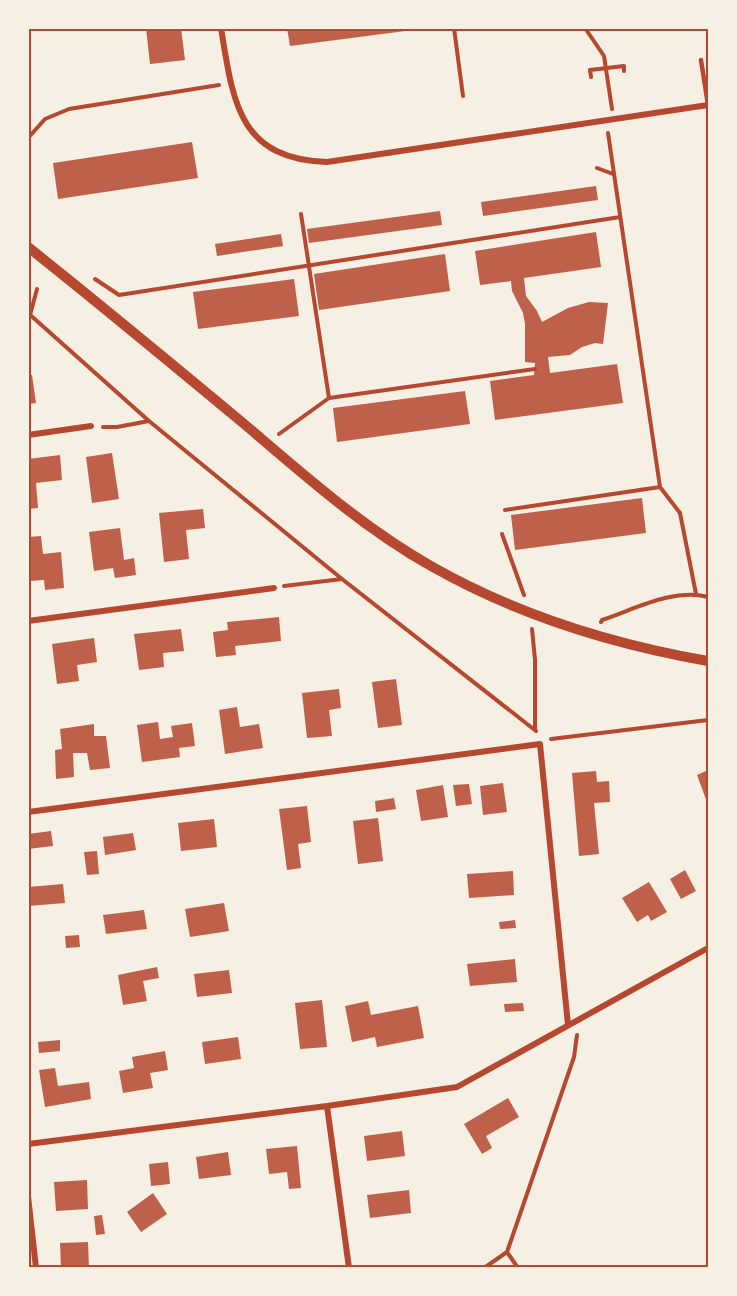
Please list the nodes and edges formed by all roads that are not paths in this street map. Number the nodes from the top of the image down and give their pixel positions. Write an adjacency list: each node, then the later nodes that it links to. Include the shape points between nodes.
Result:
1 (221, 28): 3 (street, via 235,103 248,126 265,143 306,161 327,162)
2 (701, 60): 3 (lane)
3 (708, 105)
4 (28, 247): 9 (street, via 387,539 471,587 530,613 661,653)
5 (91, 426): 6 (street)
6 (28, 435)
7 (274, 588): 8 (street)
8 (28, 621)
9 (708, 661)
10 (28, 812): 12 (street, via 543,742)
11 (708, 948): 12 (street)
12 (571, 1024): 13 (street, via 458,1087)
13 (327, 1106): 14 (street); 17 (street)
14 (28, 1144)
15 (28, 1196): 16 (street)
16 (36, 1268)
17 (349, 1268)

